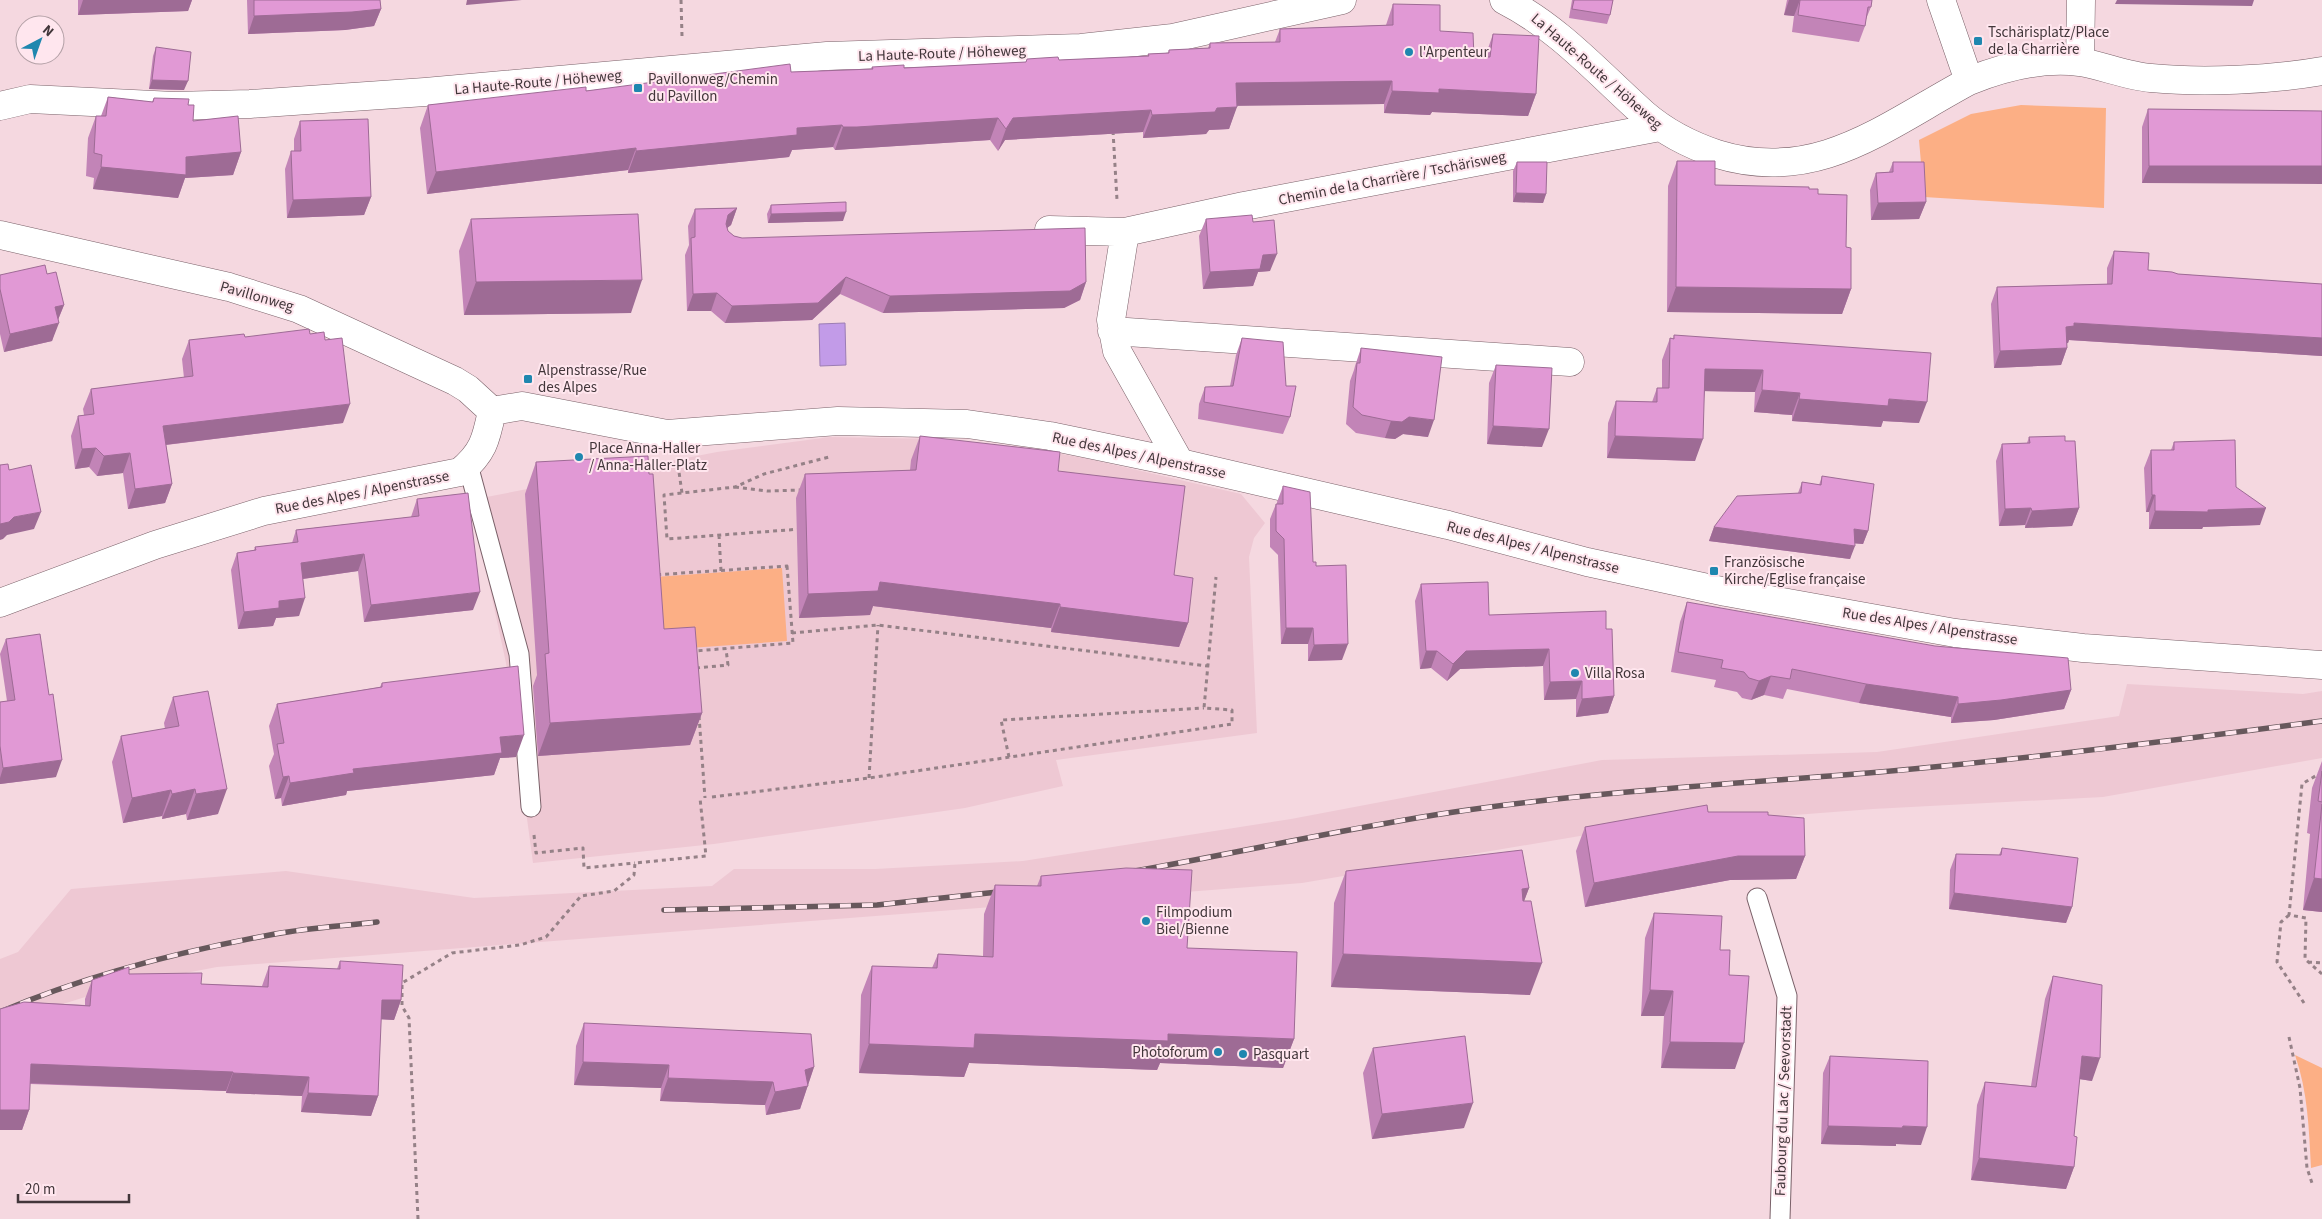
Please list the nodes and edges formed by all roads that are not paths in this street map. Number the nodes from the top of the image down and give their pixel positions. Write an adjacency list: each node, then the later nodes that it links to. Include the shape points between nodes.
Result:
1 (1342, 0): 8 (street, La Haute-Route / Höheweg, via 1174,38 1081,48 827,56 250,104 174,106 30,99)
2 (1504, 0): 9 (street, La Haute-Route / Höheweg, via 1558,34)
3 (1940, 0): 7 (street)
4 (2081, 0): 5 (street)
5 (2080, 62): 6 (street, La Haute-Route / Höheweg, via 2149,78 2211,80); 7 (street, La Haute-Route / Höheweg, via 2035,62)
6 (2322, 72)
7 (1969, 81): 9 (street, La Haute-Route / Höheweg, via 1847,148 1798,162 1737,160 1705,150)
8 (0, 106)
9 (1660, 127): 11 (street, Chemin de la Charrière / Tschärisweg)
10 (1020, 231): 11 (street, Chemin de la Charrière / Tschärisweg)
11 (1124, 232): 13 (street)
12 (0, 235): 15 (street, Pavillonweg, via 229,288 300,308 455,381)
13 (1112, 331): 14 (street); 16 (street, via 1124,368)
14 (1570, 362)
15 (492, 411): 16 (street, Rue des Alpes / Alpenstrasse, via 522,406 668,434 838,421 967,424 1050,436); 17 (street, Rue des Alpes / Alpenstrasse, via 488,434 478,456)
16 (1180, 463): 19 (street, Rue des Alpes / Alpenstrasse, via 1448,525 1587,562 1726,592 1955,633 2083,648)
17 (468, 466): 18 (street, Rue des Alpes / Alpenstrasse, via 445,476 264,512 155,545); 20 (lane, via 520,654)
18 (0, 603)
19 (2322, 665)
20 (531, 807)
21 (1757, 898): 22 (lane, Faubourg du Lac / Seevorstadt, via 1786,996)
22 (1780, 1219)

